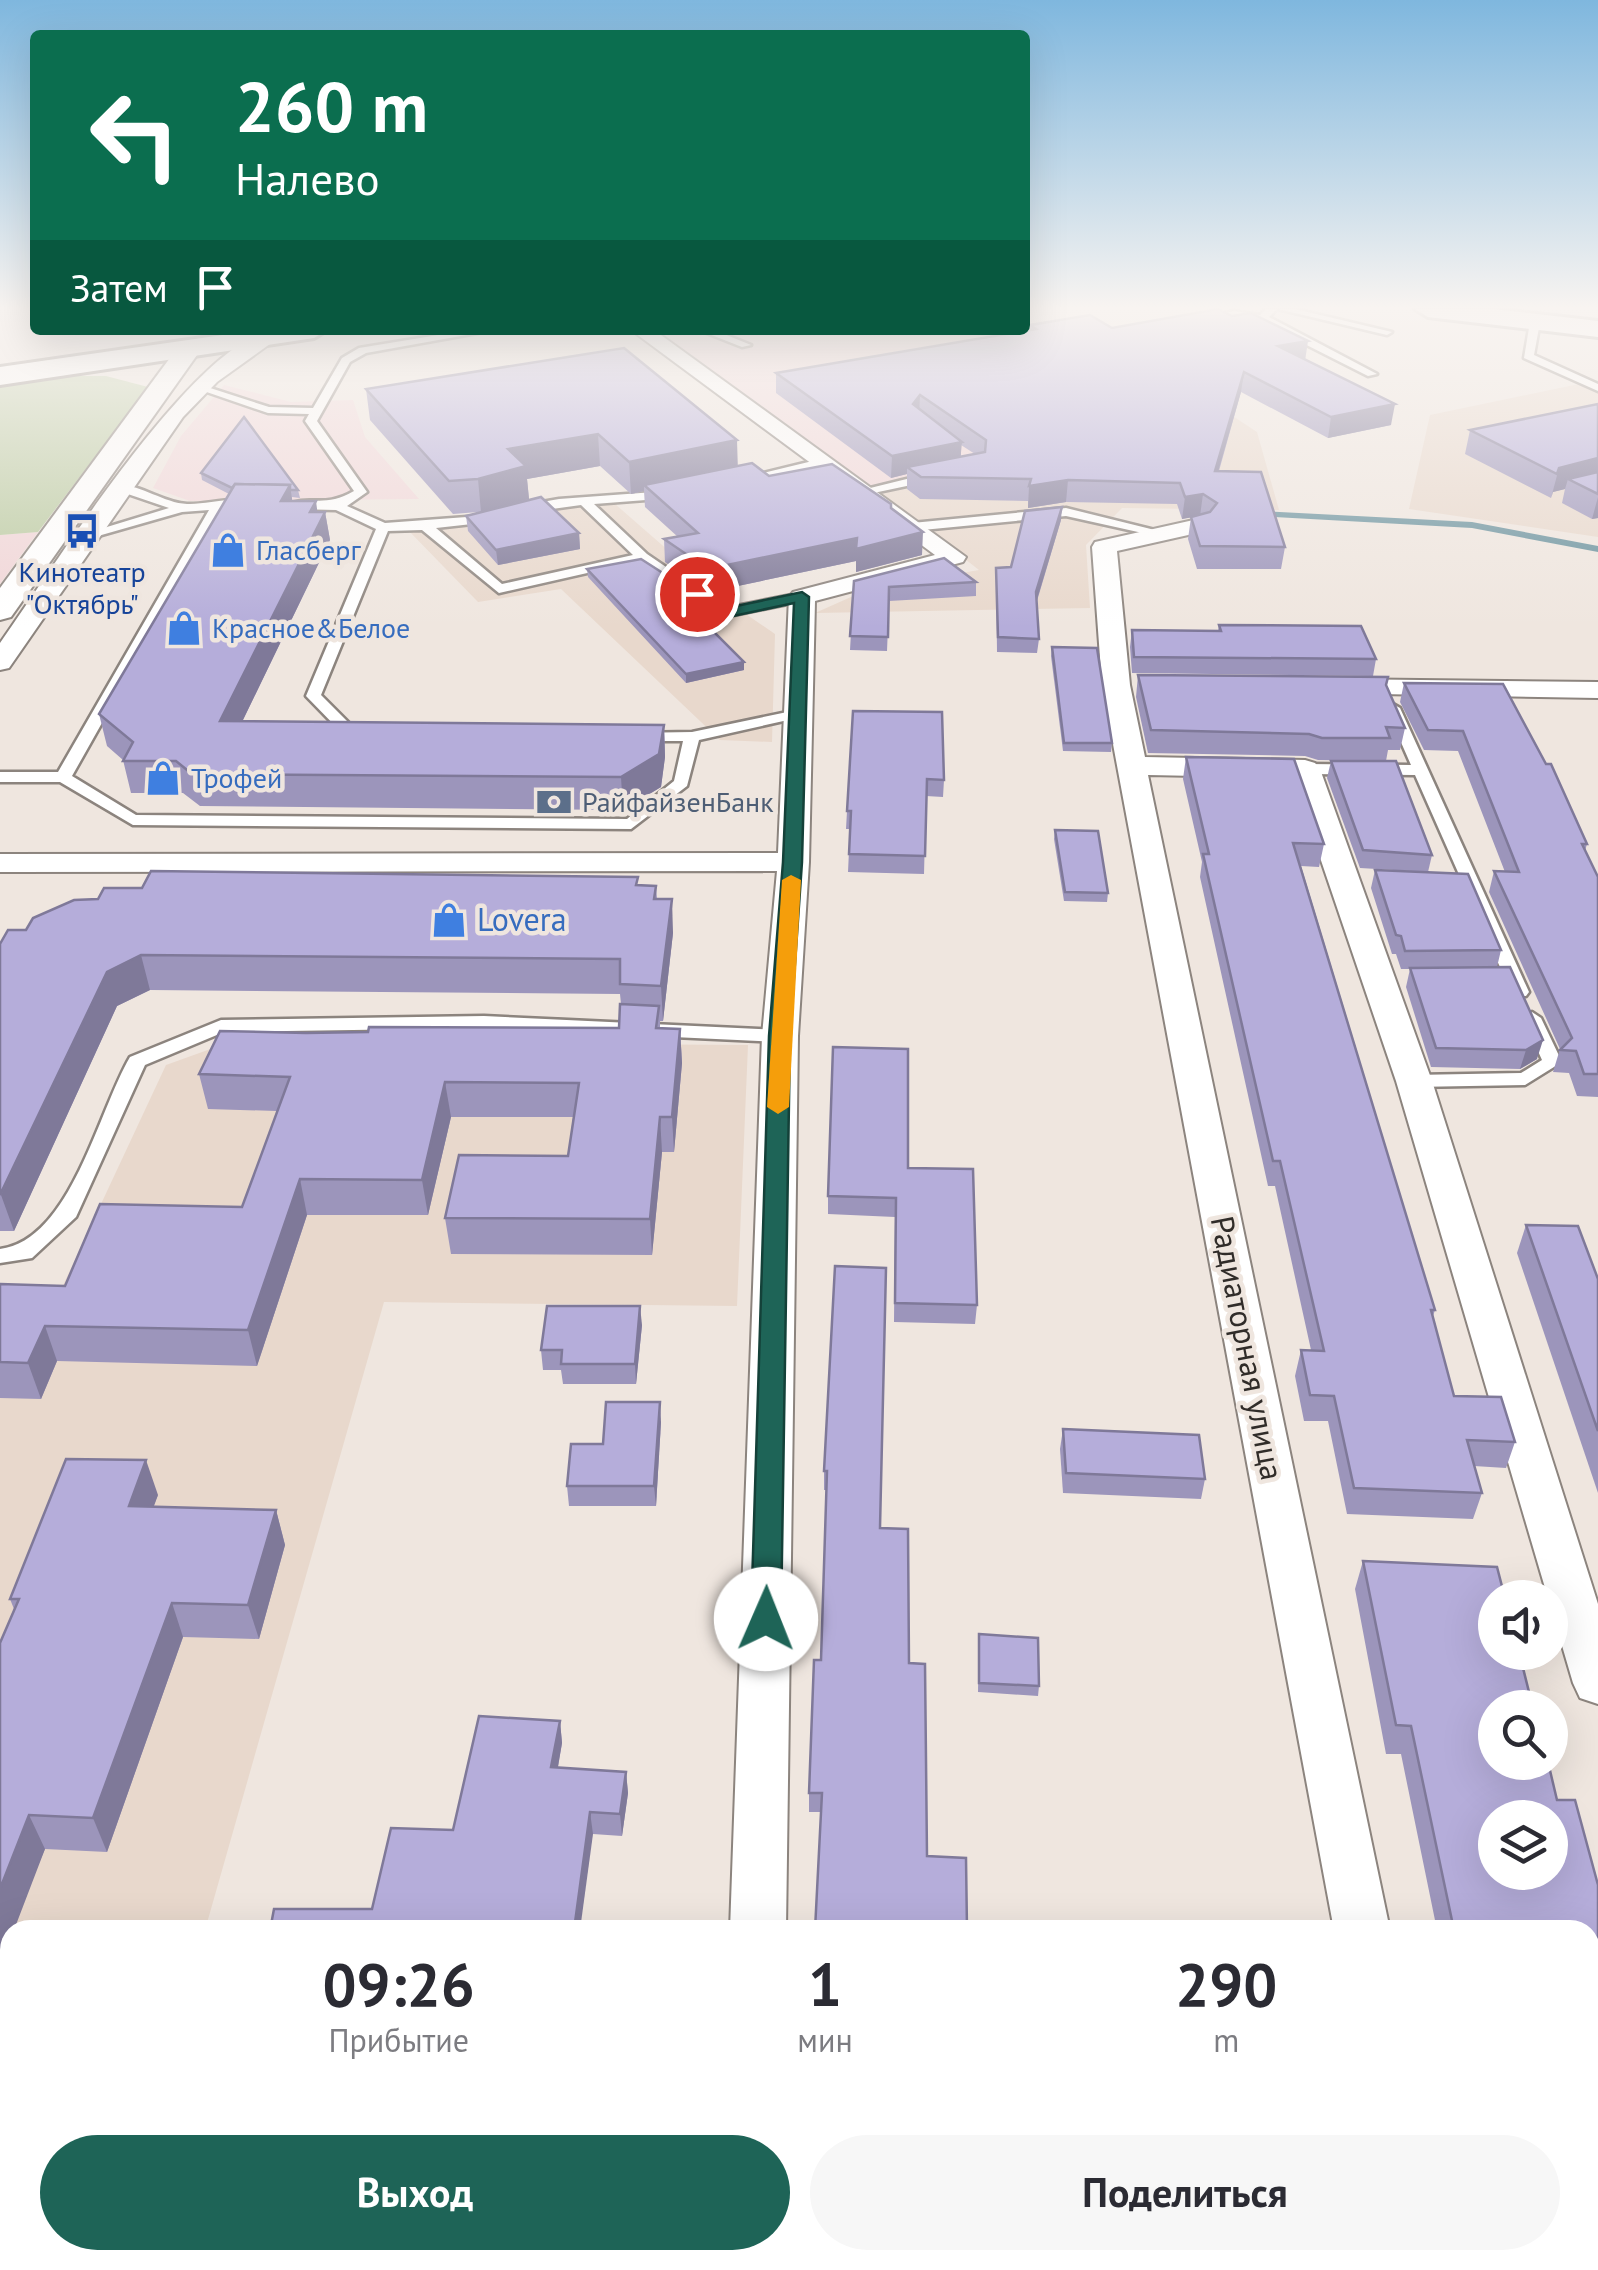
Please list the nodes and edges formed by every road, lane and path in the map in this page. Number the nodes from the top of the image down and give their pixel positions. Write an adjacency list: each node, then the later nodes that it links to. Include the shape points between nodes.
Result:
1 (141, 415): 26 (street)
2 (174, 415): 8 (street)
3 (313, 415): 15 (lane, via 311,422 361,492)
4 (759, 415): 5 (street)
5 (825, 462): 7 (lane); 10 (street)
6 (941, 475): 10 (lane)
7 (728, 482)
8 (123, 488): 16 (lane); 23 (street)
9 (689, 490): 11 (lane, via 631,502)
10 (864, 491): 21 (street)
11 (585, 502): 17 (lane); 24 (lane)
12 (220, 504): 13 (lane); 16 (lane); 39 (lane)
13 (259, 505)
14 (279, 505): 15 (lane)
15 (338, 506): 20 (lane)
16 (181, 508): 23 (lane)
17 (515, 511)
18 (499, 515): 19 (lane)
19 (425, 526): 20 (lane); 24 (lane, via 499,588)
20 (383, 527): 32 (lane, via 314,696 350,732)
21 (912, 527): 22 (lane, via 1066,512); 25 (street, via 954,557)
22 (1181, 530): 35 (street, Радиаторная улица, via 1104,547)
23 (88, 537): 27 (street)
24 (642, 556): 25 (lane, via 724,614)
25 (802, 597): 31 (street)
26 (0, 610)
27 (0, 662)
28 (1308, 687): 29 (street)
29 (1598, 690)
30 (1392, 706): 37 (lane)
31 (797, 714): 34 (lane); 40 (street)
32 (368, 732)
33 (616, 736): 34 (lane)
34 (692, 736): 39 (lane, via 682,783 631,824 132,820)
35 (1132, 766): 36 (street); 47 (street, Радиаторная улица)
36 (1306, 769): 37 (lane); 43 (street, via 1388,978)
37 (1421, 770): 43 (lane, via 1504,977 1552,1062 1525,1079)
38 (0, 777): 39 (lane)
39 (63, 777)
40 (793, 862): 41 (street); 42 (street)
41 (0, 864)
42 (780, 1036): 44 (lane, via 484,1022 222,1026 136,1061 70,1212 24,1253); 46 (street)
43 (1414, 1082): 45 (street)
44 (0, 1256)
45 (1598, 1683)
46 (758, 1920)
47 (1360, 1920)

